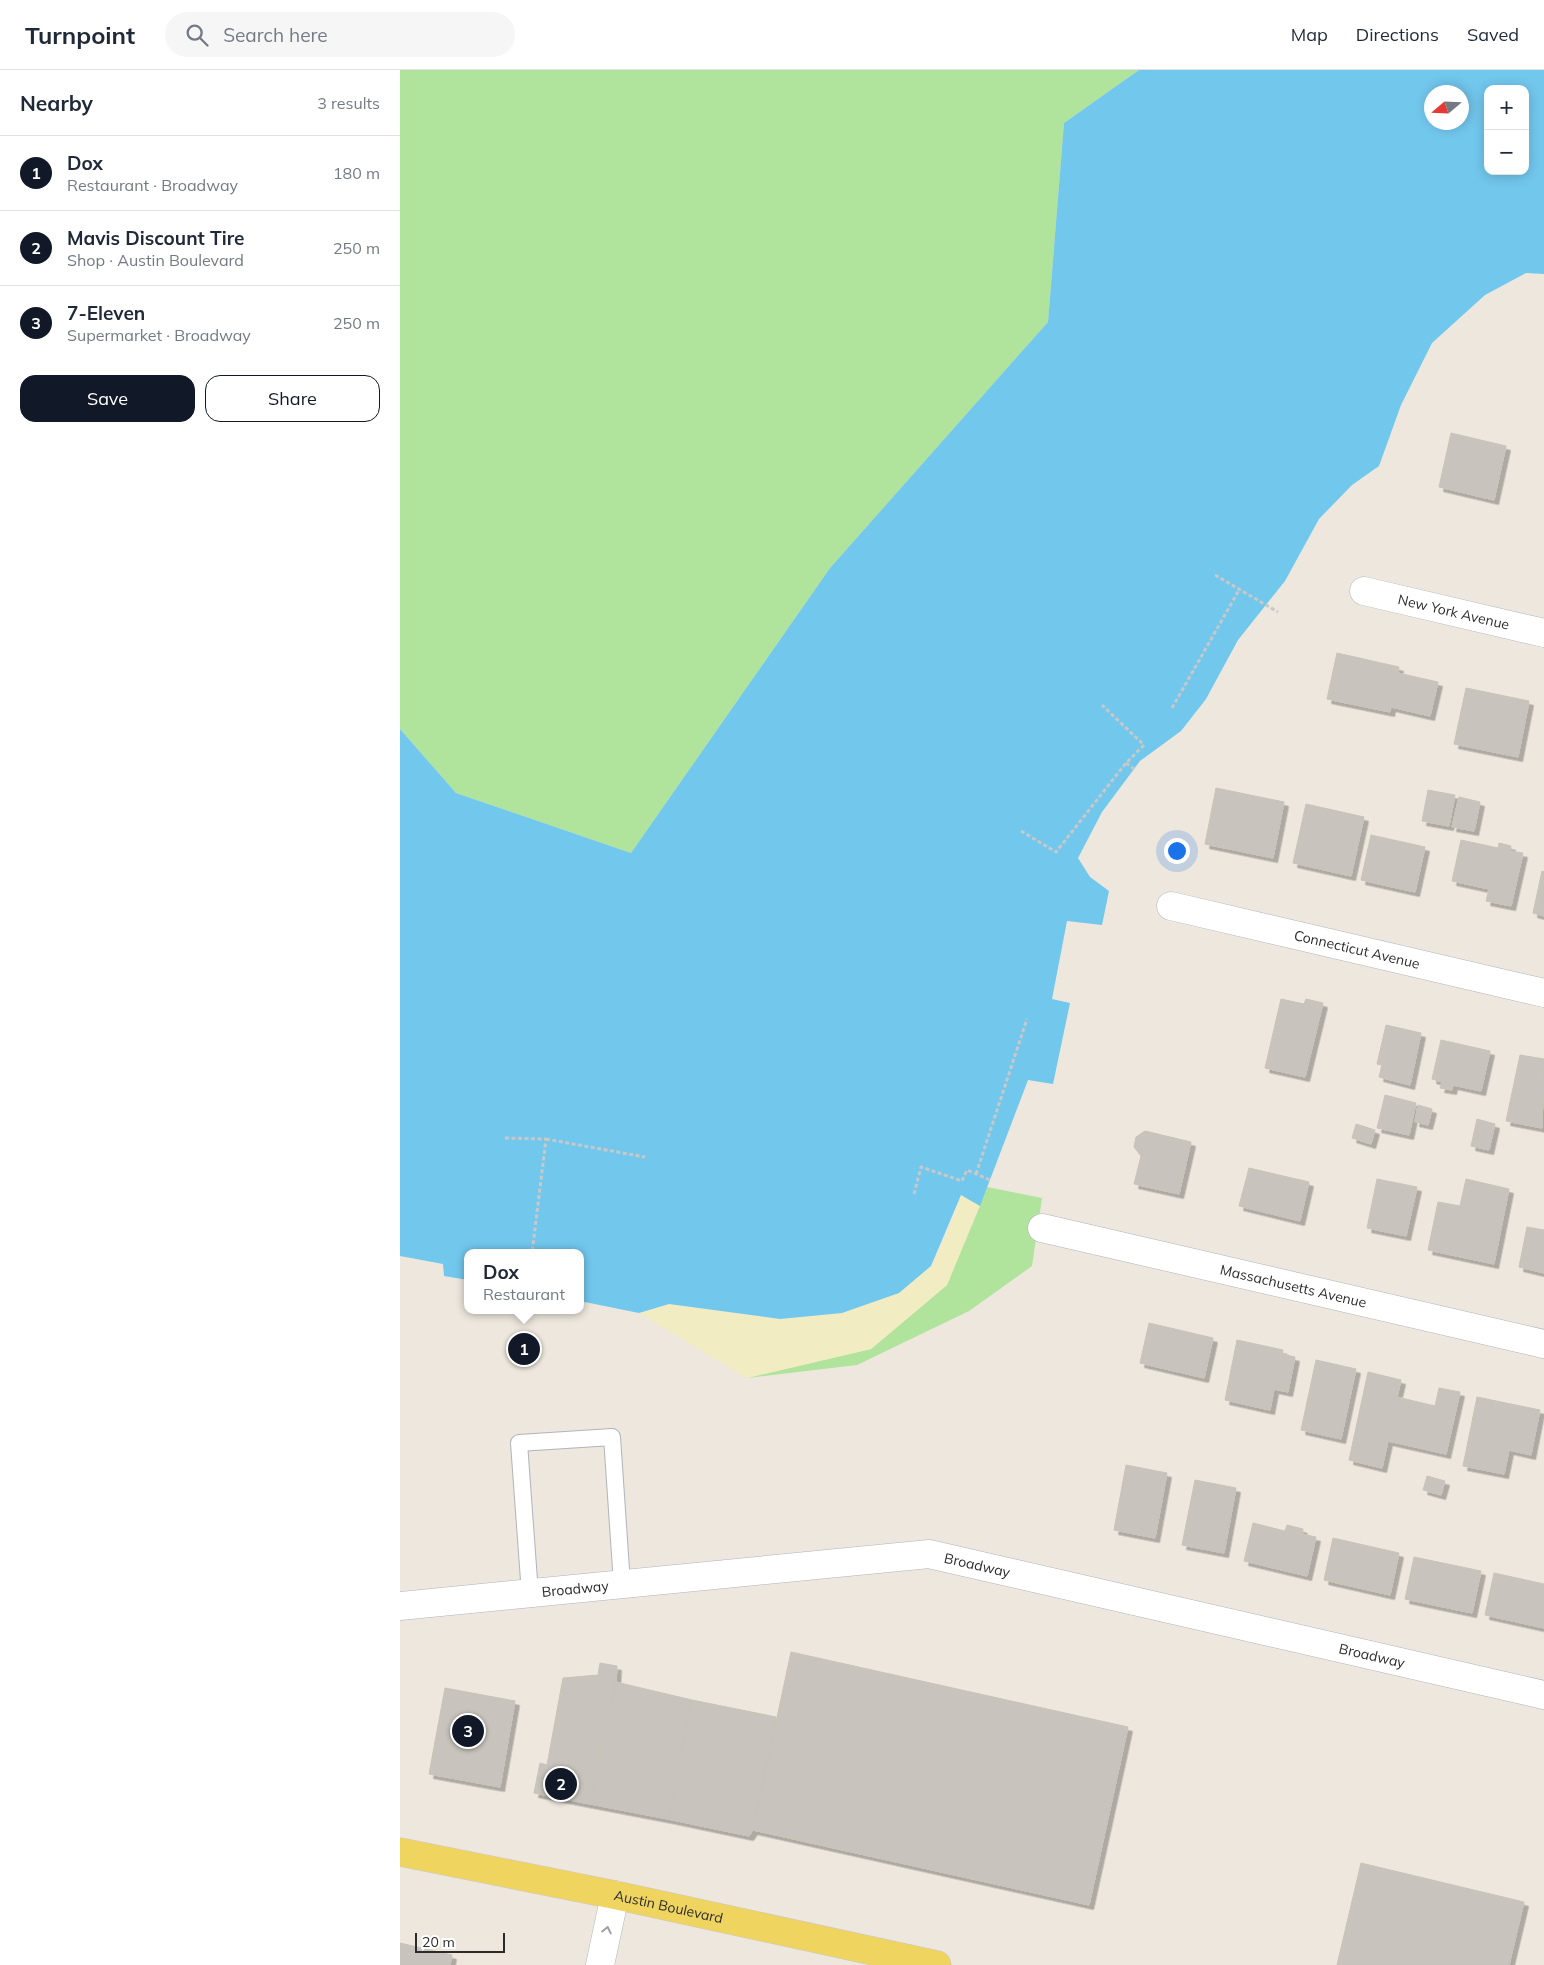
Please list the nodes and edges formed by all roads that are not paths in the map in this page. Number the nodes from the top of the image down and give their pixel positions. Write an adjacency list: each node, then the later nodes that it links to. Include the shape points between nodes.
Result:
1 (1364, 591): 2 (street, New York Avenue)
2 (1544, 633)
3 (1171, 906): 4 (street, Connecticut Avenue)
4 (1544, 993)
5 (1042, 1228): 6 (street, Massachusetts Avenue)
6 (1544, 1344)
7 (622, 1584): 8 (street, Broadway); 8 (lane, via 612,1437 519,1443); 10 (street, Broadway, via 929,1554)
8 (530, 1594): 9 (street, Broadway)
9 (400, 1606)
10 (1544, 1695)
11 (400, 1852): 12 (main road, Austin Boulevard)
12 (615, 1895): 13 (street, one-way to 12); 14 (main road, Austin Boulevard)
13 (600, 1965)
14 (937, 1965)

